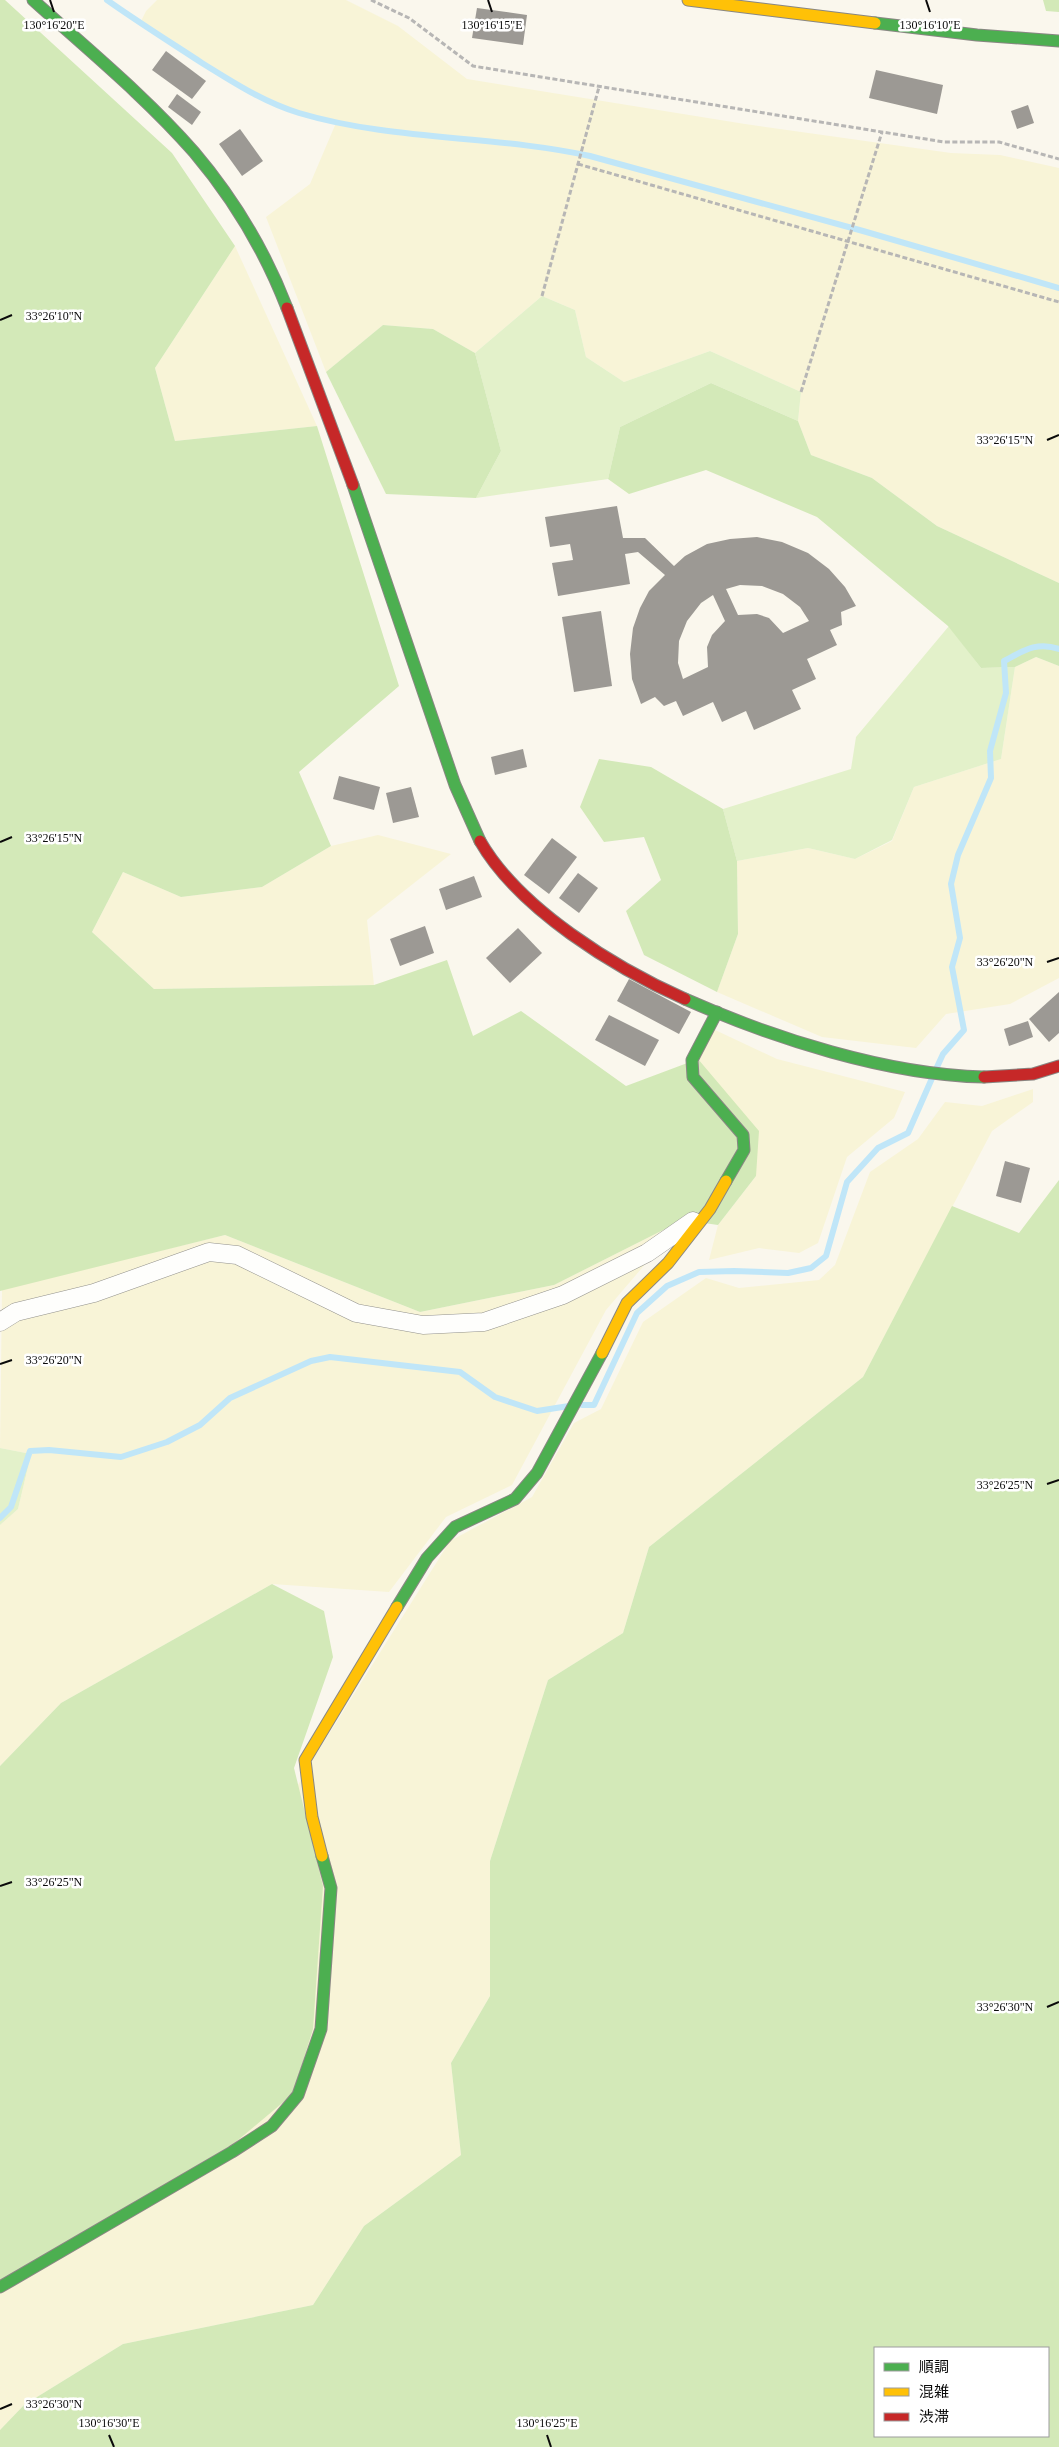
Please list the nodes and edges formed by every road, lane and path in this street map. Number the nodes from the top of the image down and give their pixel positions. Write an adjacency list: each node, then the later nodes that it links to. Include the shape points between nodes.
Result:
1 (33, 0): 13 (main road, via 192,151 229,198 260,248 290,316 368,522 453,776 478,838 501,873 594,951 645,981)
2 (371, 0): 5 (path, via 409,18 473,66)
3 (688, 0): 4 (main road, via 977,35)
4 (1059, 41)
5 (599, 87): 6 (path); 8 (path)
6 (882, 132): 7 (path, via 944,142 999,142); 9 (path)
7 (1059, 159)
8 (578, 164): 9 (path); 10 (path)
9 (848, 243): 11 (path); 12 (path)
10 (542, 296)
11 (1059, 302)
12 (801, 392)
13 (717, 1012): 14 (main road, via 759,1030 864,1060 965,1077 1008,1076); 15 (main road, via 692,1060 693,1077 743,1135 744,1150)
14 (1056, 1066)
15 (710, 1209): 16 (street, via 647,1254 563,1295 484,1322 423,1325 356,1312 238,1255 209,1252 94,1293 16,1312); 17 (main road, via 668,1263 627,1303 583,1392 537,1473 515,1499 455,1527 427,1558 305,1760 312,1817 331,1888 321,2029 298,2095 272,2126 232,2152)
16 (0, 1322)
17 (0, 2286)

